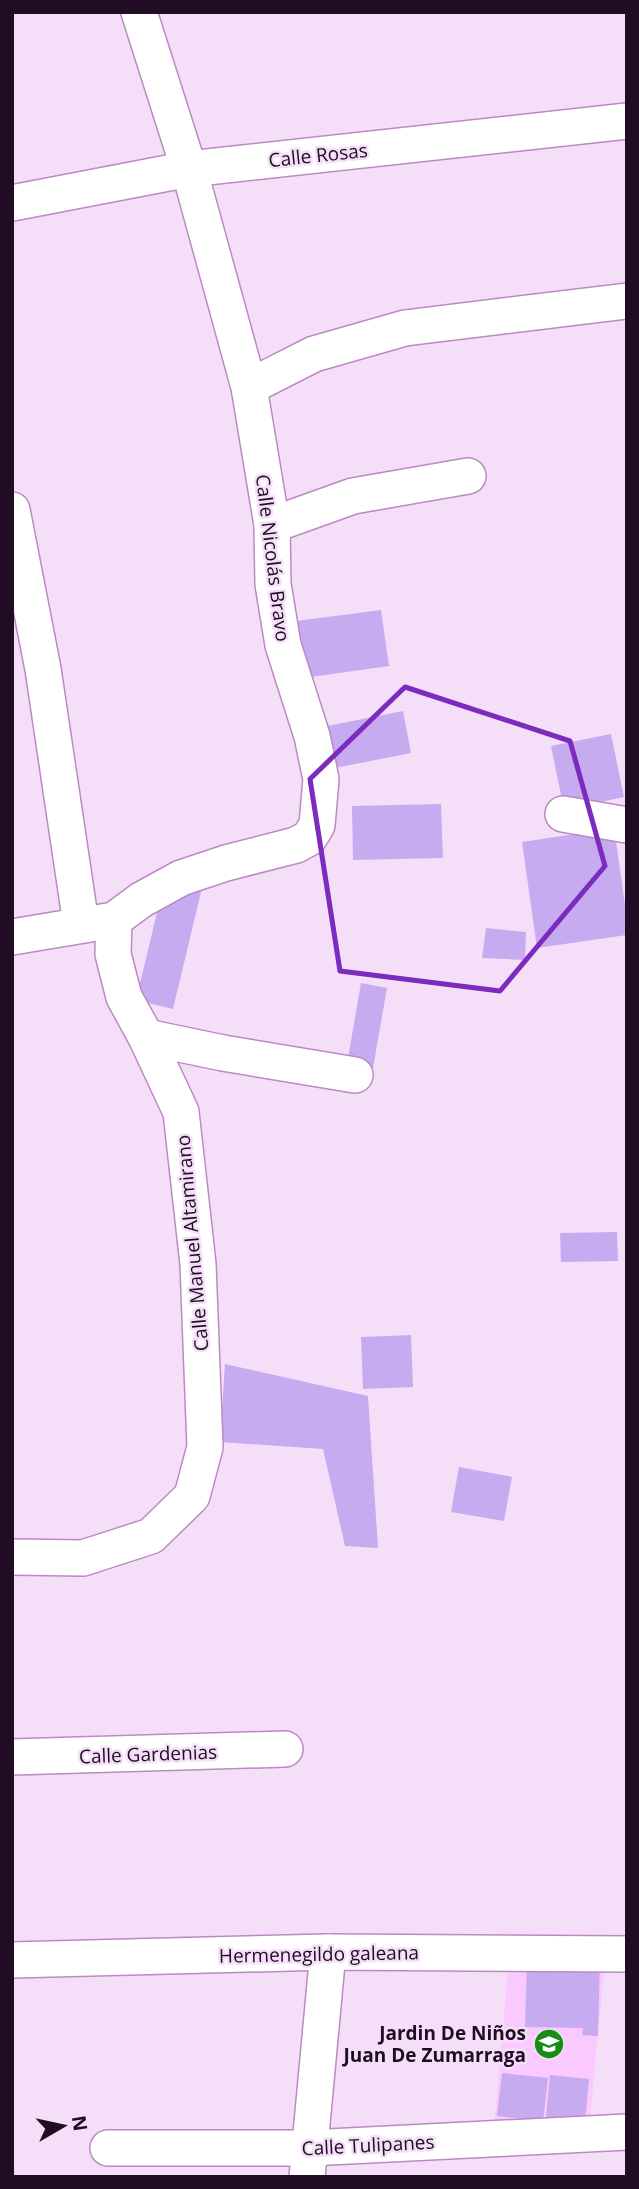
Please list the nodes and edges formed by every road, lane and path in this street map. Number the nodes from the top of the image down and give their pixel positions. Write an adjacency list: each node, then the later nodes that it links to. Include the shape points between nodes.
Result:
1 (139, 12): 3 (street, Calle Nicolás Bravo)
2 (627, 121): 3 (street, Calle Rosas)
3 (189, 169): 4 (street, Calle Rosas); 6 (street, Calle Nicolás Bravo)
4 (12, 203)
5 (627, 301): 6 (street, via 405,328 314,354)
6 (249, 387): 9 (street, Calle Nicolás Bravo)
7 (468, 475): 9 (street, via 353,496)
8 (12, 510): 12 (street, Calle Manuel Altamirano)
9 (272, 525): 12 (street, Calle Nicolás Bravo, via 273,584 283,645 321,779 317,824 309,838 296,845 181,878)
10 (563, 814): 11 (street)
11 (627, 825)
12 (98, 922): 13 (street, Calle Nicolás Bravo); 14 (street, Calle Manuel Altamirano, via 113,954 124,997)
13 (12, 937)
14 (146, 1037): 15 (street); 16 (street, Calle Manuel Altamirano, via 181,1112 189,1166 205,1447 192,1496 151,1536 83,1558)
15 (355, 1075)
16 (12, 1558)
17 (285, 1749): 18 (street, Calle Gardenias)
18 (12, 1758)
19 (328, 1952): 20 (street, Hermenegildo galeana); 21 (street, Hermenegildo galeana); 24 (street)
20 (627, 1954)
21 (12, 1960)
22 (627, 2133): 24 (street, Calle Tulipanes)
23 (108, 2148): 24 (street, Calle Tulipanes)
24 (308, 2163)

